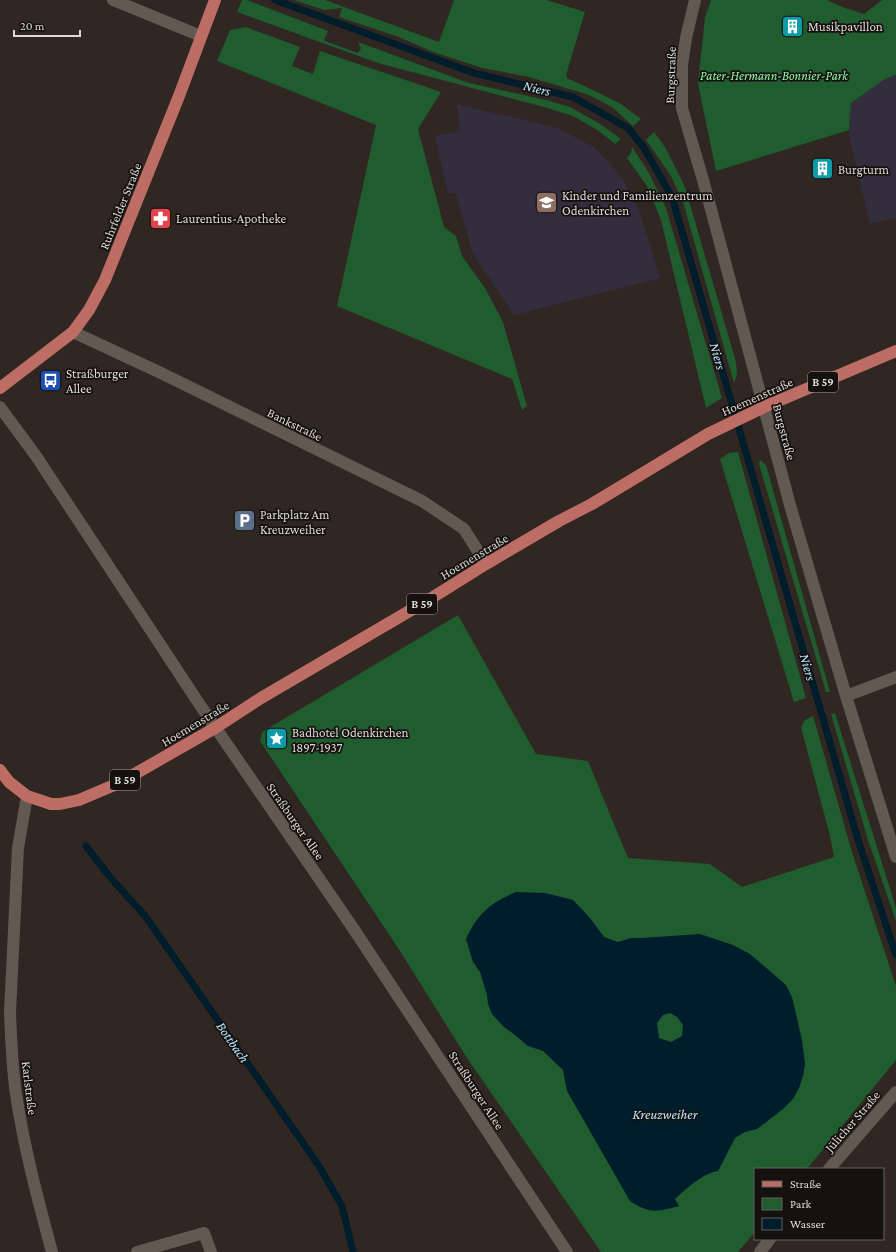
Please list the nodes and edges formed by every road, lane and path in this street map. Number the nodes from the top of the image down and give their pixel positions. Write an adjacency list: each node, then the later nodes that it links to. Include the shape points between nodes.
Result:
1 (113, 0): 4 (street)
2 (215, 0): 4 (main road, Ruhrfelder Straße)
3 (695, 0): 9 (street, Burgstraße, via 682,64 682,108)
4 (201, 36): 5 (main road, Ruhrfelder Straße, via 105,280 89,310)
5 (73, 332): 7 (main road, Ruhrfelder Straße); 10 (street, Bankstraße, via 422,501 464,529)
6 (896, 351): 9 (main road, Hoemenstraße / B 59)
7 (0, 388)
8 (0, 407): 13 (street, Straßburger Allee, via 36,456)
9 (764, 407): 10 (main road, Hoemenstraße / B 59, via 717,429); 12 (street, Burgstraße)
10 (486, 564): 13 (main road, Hoemenstraße / B 59)
11 (896, 677): 12 (street)
12 (846, 696): 16 (street, Burgstraße)
13 (215, 728): 15 (main road, Hoemenstraße / B 59, via 122,782 92,796 51,804); 24 (street, Straßburger Allee, via 357,934)
14 (0, 770): 15 (main road, B 59, via 9,782)
15 (27, 796): 21 (street, Karlstraße, via 18,848 11,1035 23,1136)
16 (894, 843): 17 (street, Burgstraße)
17 (896, 857)
18 (896, 1092): 19 (street, Jülicher Straße)
19 (830, 1168)
20 (769, 1240): 25 (street)
21 (52, 1252)
22 (137, 1252): 23 (street, via 204,1233)
23 (211, 1252)
24 (567, 1252)
25 (760, 1252)

